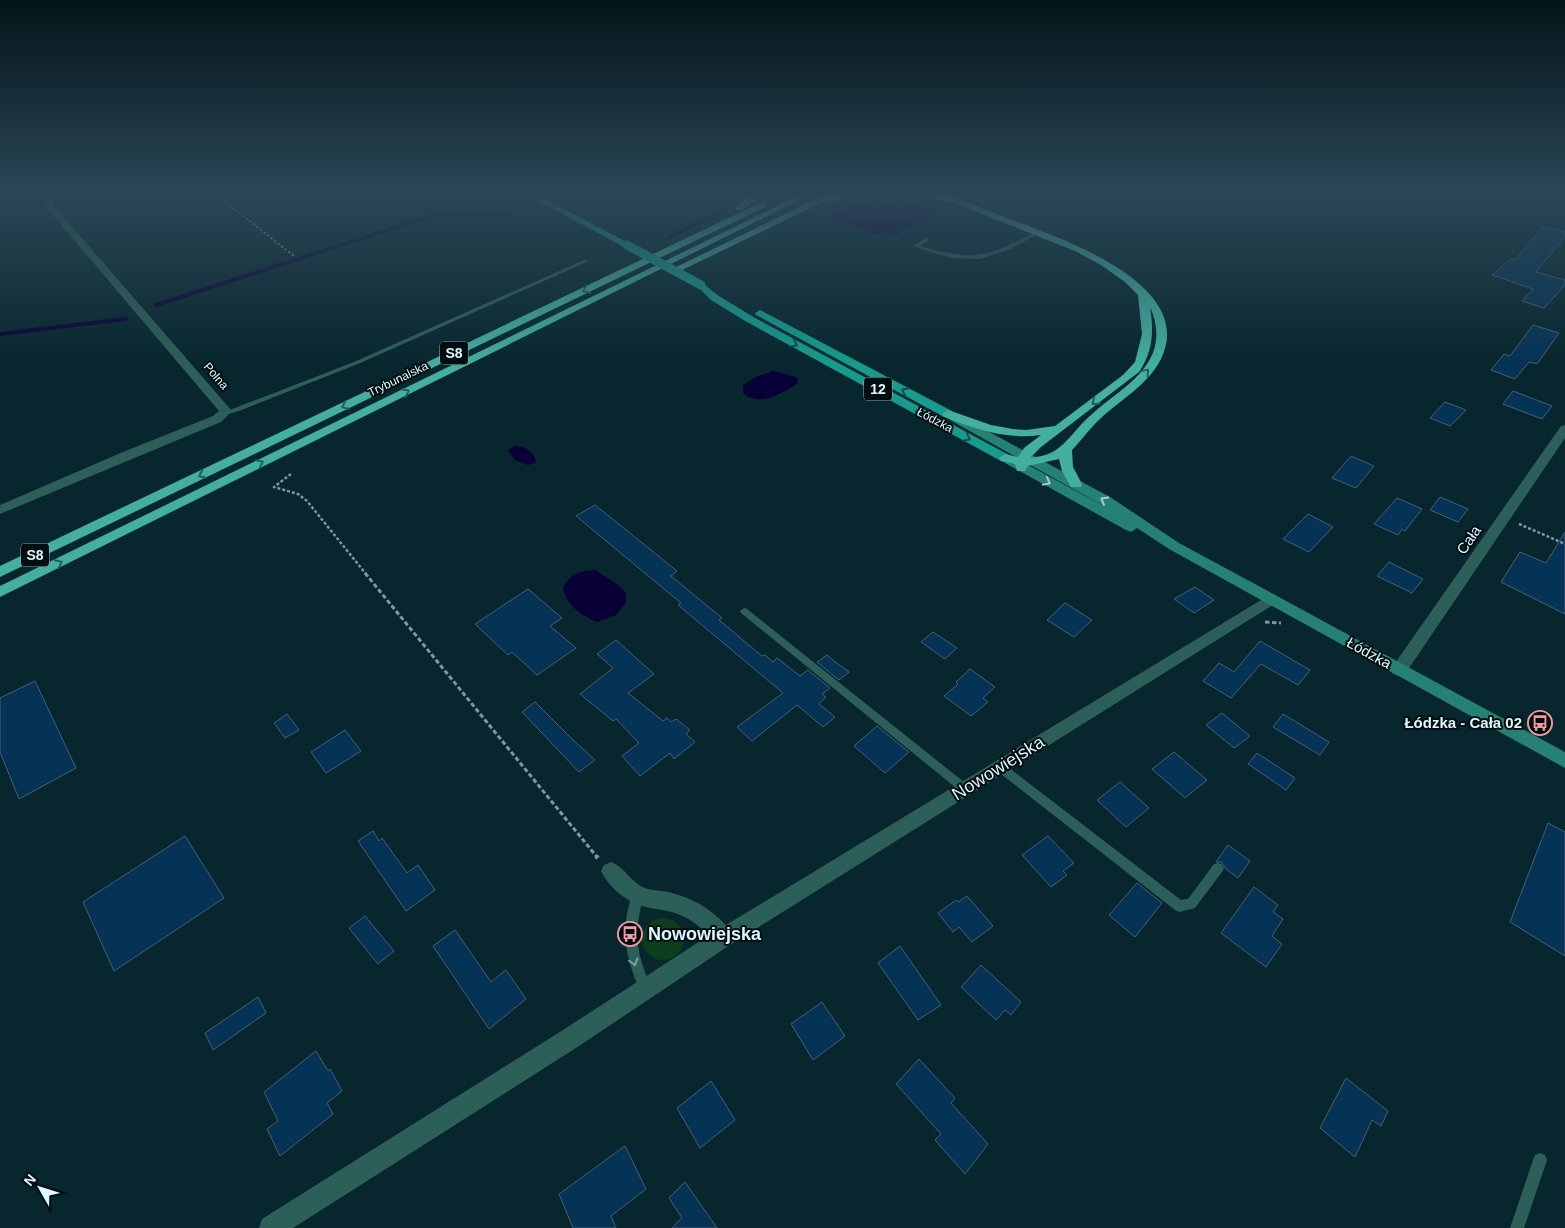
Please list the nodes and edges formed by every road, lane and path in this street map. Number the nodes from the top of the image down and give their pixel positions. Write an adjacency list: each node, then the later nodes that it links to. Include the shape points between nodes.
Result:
1 (88, 250): 17 (street, Polna, via 225,408)
2 (287, 250): 12 (path)
3 (637, 250): 14 (main road, Łódzka / 12, bridge)
4 (667, 250): 11 (highway)
5 (668, 250): 11 (highway, Trybunalska / S8)
6 (693, 250): 16 (highway, Trybunalska / S8)
7 (718, 250): 16 (highway, via 589,309)
8 (929, 250): 9 (lane, via 962,258 980,258)
9 (1006, 250)
10 (1082, 250): 15 (highway, via 1103,261)
11 (662, 253): 29 (highway, Trybunalska / S8, one-way to 29)
12 (294, 256)
13 (586, 261): 17 (lane, via 356,363)
14 (701, 285): 18 (main road, Łódzka / 12, one-way to 14); 22 (main road, Łódzka / 12, one-way to 22, via 715,298 751,320 1005,458)
15 (1141, 292): 19 (highway, 12, one-way to 19, via 1147,315 1146,341 1135,370); 21 (highway, one-way to 15, via 1155,361 1160,349 1161,323 1151,301)
16 (515, 338): 30 (highway, Trybunalska / S8, one-way to 16)
17 (225, 413): 25 (street, Polna)
18 (948, 414): 19 (highway, 12, via 988,430 1009,433 1035,433); 22 (main road, Łódzka / 12)
19 (1062, 426): 22 (highway, via 1032,448)
20 (1565, 429): 26 (street, Cała)
21 (1066, 447): 22 (highway, via 1054,456); 24 (highway, via 1066,467)
22 (1025, 462): 24 (main road, Łódzka); 28 (main road, Łódzka, one-way to 28, via 1124,524)
23 (291, 474): 38 (path, via 274,487 298,494 306,501 586,846)
24 (1076, 484): 28 (main road, Łódzka, one-way to 24)
25 (0, 510)
26 (1504, 518): 27 (path); 33 (street, Cała)
27 (1565, 544)
28 (1174, 546): 31 (main road, Łódzka)
29 (0, 572)
30 (0, 592)
31 (1271, 599): 33 (main road, Łódzka); 35 (street, Nowowiejska)
32 (744, 611): 36 (lane)
33 (1399, 670): 34 (main road, Łódzka)
34 (1565, 760)
35 (1000, 767): 36 (street, Nowowiejska); 37 (lane, via 1179,906 1191,904)
36 (965, 789): 40 (street, Nowowiejska)
37 (1218, 868)
38 (611, 871): 39 (street)
39 (638, 895): 40 (street, via 701,914); 41 (lane, one-way to 41, via 632,912 631,949 635,968)
40 (723, 938): 41 (street, Nowowiejska)
41 (645, 988): 43 (street, Nowowiejska)
42 (1540, 1160): 44 (lane)
43 (271, 1228)
44 (1517, 1228)

